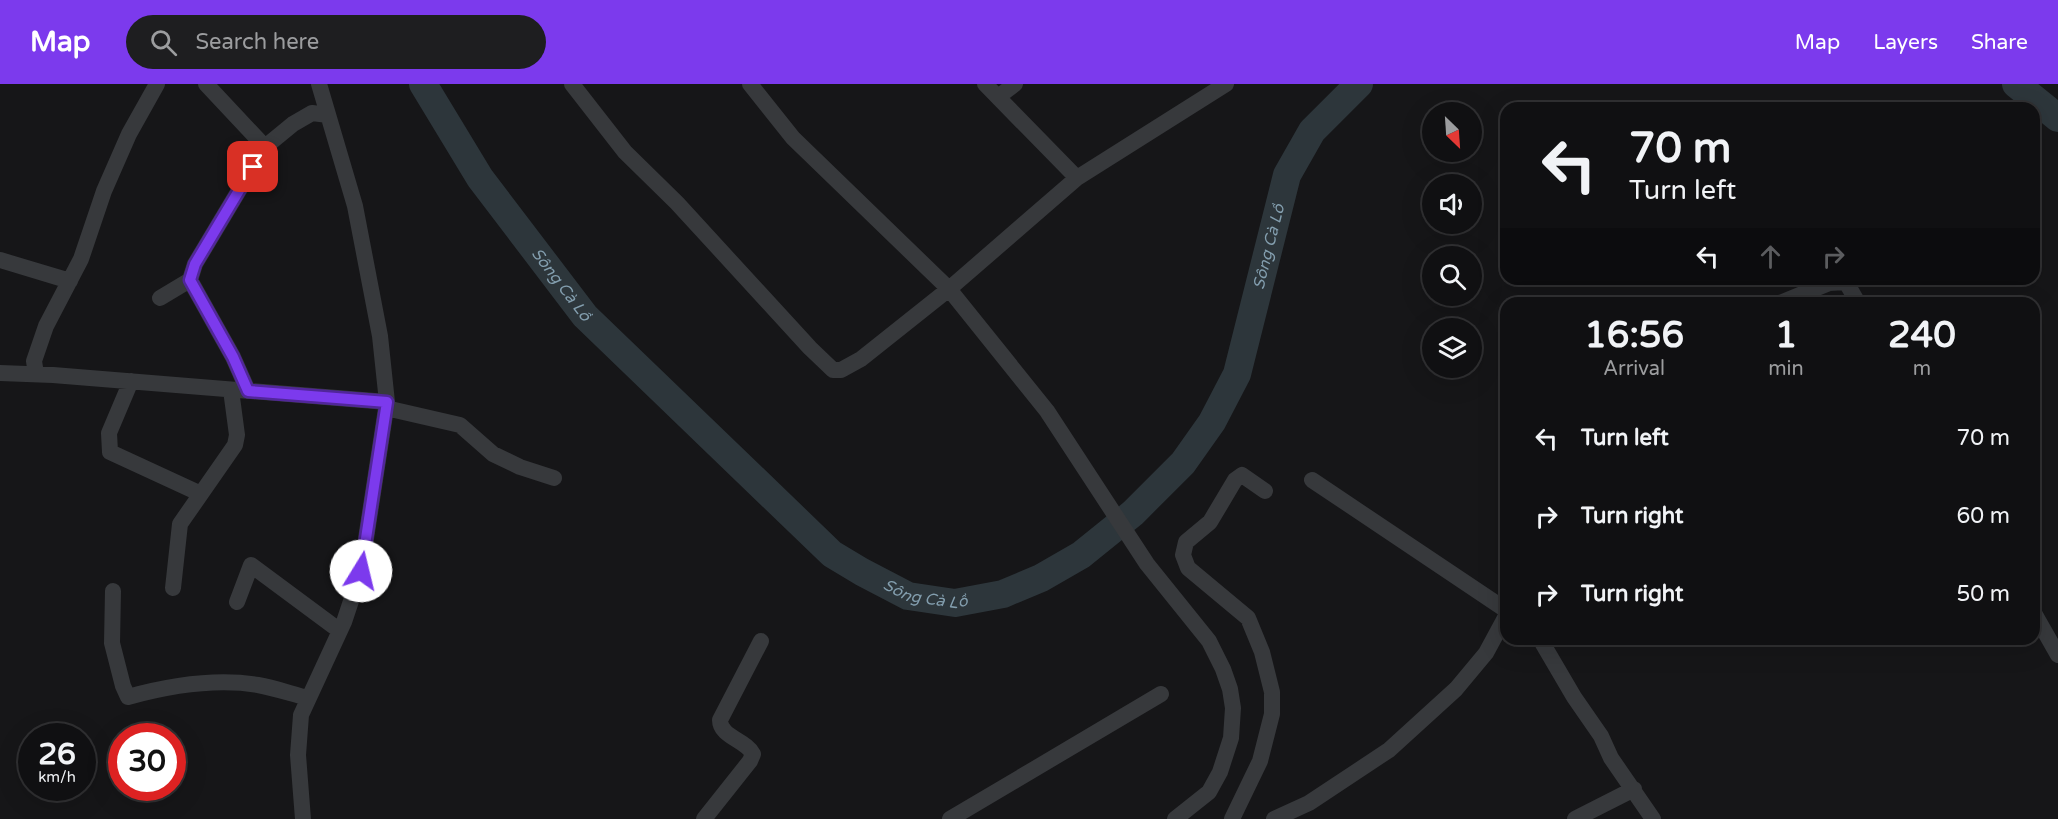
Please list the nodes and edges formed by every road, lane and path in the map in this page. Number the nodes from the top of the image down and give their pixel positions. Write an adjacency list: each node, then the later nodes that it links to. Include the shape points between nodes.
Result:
1 (157, 84): 15 (street, via 113,169)
2 (206, 84): 11 (street)
3 (319, 84): 10 (street)
4 (572, 84): 17 (street, via 625,152 832,370 841,370 861,359)
5 (750, 84): 17 (street, via 792,138)
6 (985, 84): 9 (street)
7 (1015, 84): 9 (street)
8 (1226, 84): 12 (street)
9 (998, 97): 12 (street)
10 (328, 115): 11 (street, via 312,113); 24 (street, via 355,206 380,336)
11 (265, 147): 14 (street, via 195,264)
12 (1077, 178): 17 (street)
13 (0, 260): 15 (street)
14 (190, 280): 19 (street); 23 (street, via 233,357)
15 (70, 281): 21 (street, via 46,326 34,362)
16 (1824, 285): 18 (street)
17 (949, 289): 45 (street, via 1047,411 1147,564 1209,641 1223,669 1233,708 1232,738 1209,792)
18 (1795, 297)
19 (159, 298)
20 (0, 373): 21 (street)
21 (36, 374): 22 (street)
22 (131, 381): 23 (street); 28 (street, via 109,433 110,452)
23 (239, 391): 24 (street); 28 (street, via 235,445)
24 (387, 405): 25 (street, via 460,425 493,454); 35 (street, via 361,571)
25 (554, 478)
26 (1312, 480): 32 (street)
27 (1265, 491): 46 (street, via 1242,475 1235,480 1209,522 1186,542 1183,555 1188,568 1248,618 1272,692 1272,714 1260,761)
28 (201, 494): 29 (street, via 180,524)
29 (173, 588)
30 (113, 591): 40 (street, via 112,643 128,698 154,690 221,682 258,685)
31 (237, 602): 35 (street, via 251,565)
32 (1500, 606)
33 (2040, 624): 38 (street)
34 (1500, 627): 47 (street, via 1486,653 1421,723 1357,773)
35 (340, 631): 40 (street)
36 (761, 641): 43 (street, via 720,720 723,730 753,754)
37 (1544, 645): 41 (street)
38 (2058, 655)
39 (1161, 693): 44 (street)
40 (308, 698): 42 (street, via 301,715 298,755)
41 (1634, 789): 48 (street); 49 (street)
42 (303, 819)
43 (704, 819)
44 (950, 819)
45 (1175, 819)
46 (1232, 819)
47 (1274, 819)
48 (1575, 819)
49 (1653, 819)

